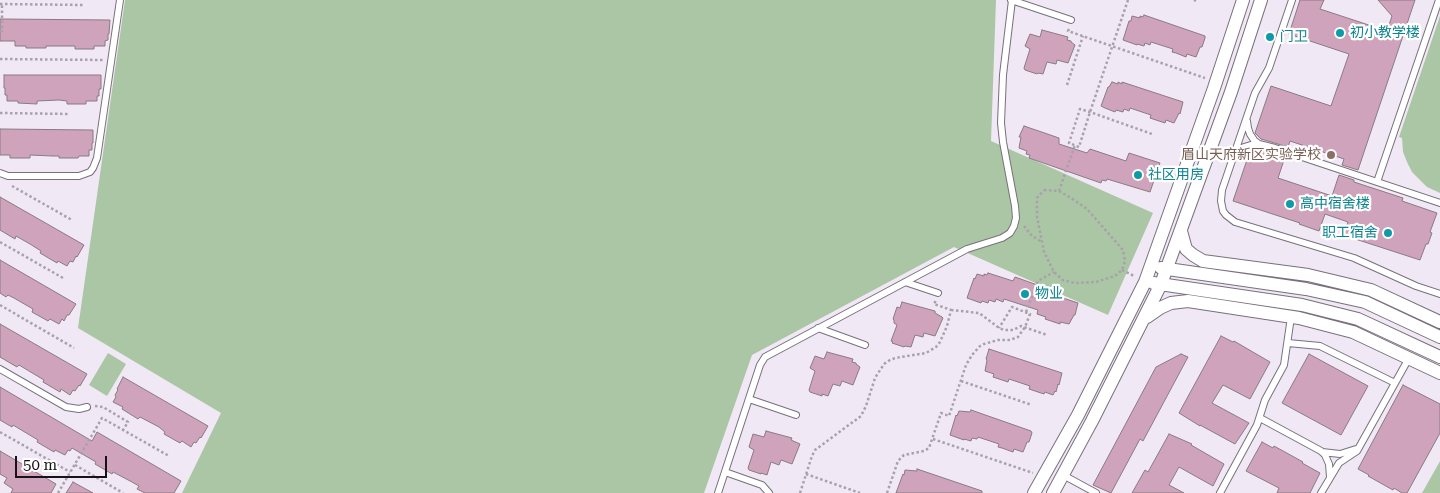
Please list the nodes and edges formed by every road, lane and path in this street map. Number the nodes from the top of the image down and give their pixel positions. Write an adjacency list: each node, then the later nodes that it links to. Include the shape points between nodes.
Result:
1 (120, 0): 15 (lane)
2 (1012, 0): 10 (lane); 31 (lane, via 1001,123)
3 (1128, 0): 13 (path)
4 (1243, 0): 16 (street)
5 (1261, 0): 33 (street)
6 (1292, 0): 21 (lane, via 1269,68 1255,93)
7 (1439, 0): 27 (lane)
8 (3, 3): 9 (path); 11 (path)
9 (85, 5)
10 (1071, 20): 12 (path, via 1068,31)
11 (0, 31)
12 (1083, 36): 13 (path); 17 (path)
13 (1112, 46): 16 (path); 18 (path)
14 (0, 59): 15 (path)
15 (112, 60): 26 (lane, via 98,158 90,172 74,176 8,176)
16 (1216, 82): 36 (street)
17 (1067, 85)
18 (1090, 112): 22 (path); 24 (path, via 1079,147); 24 (path, via 1080,109 1069,143)
19 (0, 113): 20 (path)
20 (70, 114)
21 (1247, 117): 23 (lane, via 1250,134); 25 (lane)
22 (1152, 134)
23 (1259, 144): 25 (lane, via 1244,146); 27 (lane)
24 (1075, 145): 29 (path)
25 (1233, 157): 46 (lane, via 1221,202 1226,215 1235,222 1354,258)
26 (0, 173)
27 (1377, 182): 30 (lane)
28 (9, 184): 32 (path)
29 (1059, 191): 35 (path, via 1044,190 1037,198); 38 (path, via 1087,209 1123,250 1125,261 1115,276 1096,282 1063,280)
30 (1440, 203)
31 (1016, 218): 35 (path); 42 (lane, via 1010,233 1002,238 968,249)
32 (72, 220)
33 (1180, 231): 37 (street); 39 (street, via 1186,249 1203,261)
34 (0, 242): 40 (path)
35 (1042, 242): 38 (path)
36 (1150, 267): 37 (street); 43 (street)
37 (1167, 269): 41 (street); 44 (street)
38 (1054, 272): 50 (path, via 1038,281)
39 (1308, 275): 41 (street); 53 (street, via 1371,290)
40 (63, 278)
41 (1244, 280): 58 (street, via 1365,302)
42 (905, 282): 45 (lane); 55 (lane)
43 (1145, 282): 44 (street); 84 (street)
44 (1161, 284): 47 (street); 51 (street)
45 (938, 293): 49 (path, via 934,304)
46 (1440, 294)
47 (1242, 296): 52 (street); 62 (street, via 1302,305 1358,319)
48 (0, 305): 61 (path)
49 (951, 310): 56 (path, via 979,313); 82 (path, via 944,335 936,347 926,353 895,358 884,364 861,416 815,450)
50 (1026, 312): 54 (path, via 1030,314); 56 (path, via 1012,308)
51 (1144, 318): 52 (street, via 1171,303 1188,301); 83 (street)
52 (1295, 318): 59 (lane); 63 (street, via 1353,332)
53 (1440, 322)
54 (1025, 327): 56 (path, via 1013,330); 57 (path); 66 (path, via 1014,339 991,341 980,346 969,359)
55 (818, 328): 60 (lane); 68 (lane, via 765,358)
56 (999, 328)
57 (1047, 335)
58 (1440, 337)
59 (1288, 343): 67 (lane, via 1320,346); 72 (lane, via 1284,365 1265,400)
60 (865, 345)
61 (74, 348)
62 (1440, 357)
63 (1408, 358): 65 (street); 67 (lane)
64 (0, 369): 70 (lane, via 66,407 79,410)
65 (1440, 373)
66 (961, 381): 69 (path); 75 (path, via 949,416 941,414)
67 (1395, 383): 76 (lane)
68 (749, 399): 71 (lane); 81 (lane)
69 (1032, 405)
70 (87, 407): 73 (path, via 103,408 128,422)
71 (796, 415)
72 (1260, 418): 77 (lane); 96 (lane)
73 (123, 430): 78 (path); 79 (path, via 102,418)
74 (0, 432): 80 (path)
75 (933, 439): 84 (path); 92 (path, via 926,450 904,455 898,461)
76 (1361, 446): 77 (lane, via 1340,454); 85 (lane, via 1339,463)
77 (1321, 452): 85 (lane, via 1329,464)
78 (169, 456)
79 (74, 465): 80 (path); 87 (path)
80 (70, 472): 86 (path)
81 (725, 472): 88 (lane); 89 (lane, via 762,485)
82 (806, 474): 90 (path); 91 (path)
83 (1062, 475): 94 (street); 95 (lane)
84 (1044, 477): 93 (street)
85 (1330, 478): 97 (lane)
86 (58, 493)
87 (123, 493)
88 (718, 493)
89 (769, 493)
90 (800, 493)
91 (860, 493)
92 (887, 493)
93 (1034, 493)
94 (1053, 493)
95 (1096, 493)
96 (1220, 493)
97 (1321, 493)

